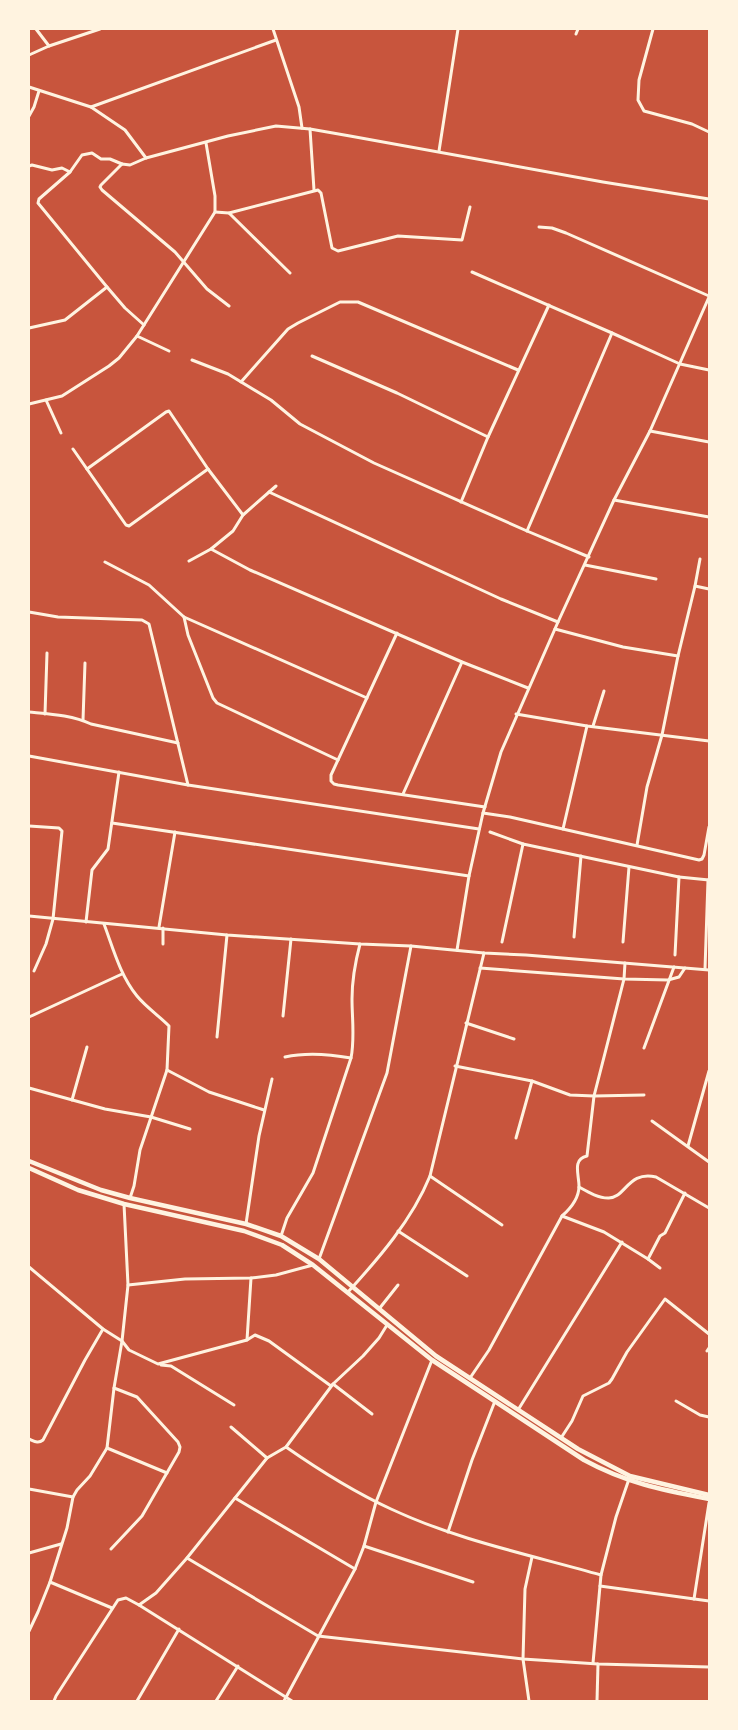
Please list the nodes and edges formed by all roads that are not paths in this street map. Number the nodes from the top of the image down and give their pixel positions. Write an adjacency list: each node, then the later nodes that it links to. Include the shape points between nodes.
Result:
1 (36, 29): 9 (street)
2 (100, 29): 9 (street)
3 (273, 29): 8 (street)
4 (458, 29): 19 (street)
5 (578, 29): 7 (street)
6 (653, 29): 17 (street, via 639,80 638,100 644,111)
7 (576, 34)
8 (276, 40): 13 (street); 15 (street, via 299,106)
9 (49, 46): 10 (street)
10 (29, 55)
11 (29, 87): 12 (street)
12 (39, 90): 13 (street); 14 (street)
13 (91, 107): 20 (street, via 126,130)
14 (29, 116)
15 (302, 128): 16 (street); 18 (street, via 276,126)
16 (310, 129): 19 (street); 24 (street)
17 (709, 132)
18 (206, 143): 20 (street); 27 (street)
19 (439, 151): 25 (street)
20 (146, 158): 21 (street, via 130,165)
21 (122, 164): 23 (street, via 85,153); 30 (street, via 100,188)
22 (29, 166): 23 (street, via 52,170 62,168)
23 (70, 172): 33 (street, via 38,203)
24 (314, 190): 26 (street, via 320,191 332,248 338,251 398,236 462,240); 28 (street)
25 (709, 199)
26 (470, 207)
27 (215, 212): 28 (street); 30 (street)
28 (229, 212): 32 (street)
29 (539, 227): 34 (street, via 566,233)
30 (184, 262): 36 (street, via 207,289); 37 (street)
31 (472, 272): 35 (street)
32 (290, 273)
33 (107, 287): 37 (street); 38 (street, via 65,320)
34 (709, 296): 44 (street)
35 (548, 305): 39 (street); 45 (street)
36 (229, 306)
37 (144, 325): 40 (street)
38 (29, 328)
39 (612, 333): 44 (street); 63 (street)
40 (137, 336): 41 (street); 48 (street, via 109,366 62,396)
41 (169, 351)
42 (312, 356): 52 (street)
43 (192, 360): 47 (street)
44 (680, 364): 46 (street); 50 (street)
45 (518, 370): 47 (street, via 358,302 340,302 288,329); 52 (street)
46 (709, 370)
47 (241, 382): 60 (street, via 327,439)
48 (46, 400): 49 (street); 51 (street)
49 (29, 404)
50 (650, 431): 53 (street); 59 (street)
51 (60, 433)
52 (488, 437): 60 (street)
53 (709, 442)
54 (72, 449): 55 (street)
55 (87, 469): 56 (street, via 129,526); 56 (street, via 169,411)
56 (208, 469): 61 (street)
57 (276, 486): 58 (street)
58 (269, 492): 61 (street); 75 (street)
59 (614, 500): 62 (street); 65 (street)
60 (462, 502): 63 (street)
61 (243, 515): 64 (street, via 232,531)
62 (709, 517)
63 (527, 532): 65 (street)
64 (211, 549): 67 (street); 77 (street, via 250,570)
65 (589, 557): 69 (street)
66 (700, 559): 71 (street)
67 (189, 561)
68 (105, 562): 74 (street, via 149,585)
69 (585, 566): 70 (street); 75 (street)
70 (656, 579)
71 (695, 586): 72 (street); 79 (street)
72 (709, 589)
73 (29, 612): 93 (street, via 58,617 142,620 149,624)
74 (184, 617): 84 (street); 95 (street, via 212,698 217,703)
75 (558, 622): 76 (street)
76 (555, 628): 79 (street, via 623,647); 82 (street)
77 (397, 633): 80 (street); 84 (street)
78 (48, 654): 86 (street)
79 (678, 656): 91 (street)
80 (462, 662): 82 (street); 98 (street)
81 (85, 663): 88 (street)
82 (528, 688): 87 (street)
83 (604, 691): 90 (street)
84 (367, 698): 95 (street)
85 (29, 712): 86 (street)
86 (45, 714): 88 (street)
87 (516, 714): 89 (street); 99 (street)
88 (83, 720): 93 (street)
89 (587, 726): 90 (street); 105 (street)
90 (593, 726): 91 (street)
91 (662, 735): 92 (street); 109 (street, via 647,787)
92 (709, 741)
93 (178, 743): 97 (street)
94 (29, 756): 96 (street)
95 (338, 760): 98 (street, via 331,775 334,784)
96 (119, 772): 97 (street); 101 (street)
97 (188, 785): 104 (street)
98 (402, 794): 99 (street)
99 (485, 806): 100 (street)
100 (483, 814): 104 (street); 105 (street)
101 (112, 823): 106 (street); 117 (street, via 108,849 92,870)
102 (29, 826): 116 (street, via 59,828 62,831)
103 (709, 828): 109 (street, via 702,859 658,852)
104 (480, 829): 112 (street)
105 (563, 829): 109 (street)
106 (175, 832): 112 (street); 119 (street)
107 (490, 832): 108 (street)
108 (523, 844): 110 (street); 123 (street)
109 (638, 845)
110 (581, 856): 111 (street); 121 (street)
111 (629, 867): 113 (street); 124 (street)
112 (469, 876): 128 (street)
113 (678, 877): 114 (street); 130 (street)
114 (709, 880): 135 (street)
115 (29, 916): 116 (street)
116 (53, 919): 117 (street); 136 (street)
117 (86, 922): 118 (street)
118 (104, 924): 119 (street); 137 (street)
119 (161, 928): 120 (street); 125 (street)
120 (227, 935): 122 (street); 143 (street)
121 (574, 937)
122 (291, 939): 126 (street); 140 (street)
123 (502, 942)
124 (622, 942)
125 (162, 944)
126 (360, 944): 127 (street); 148 (street, via 353,973)
127 (411, 946): 128 (street); 179 (street, via 388,1073)
128 (457, 950): 129 (street)
129 (484, 953): 131 (street); 133 (street)
130 (675, 955)
131 (625, 963): 132 (street); 138 (street)
132 (674, 967): 134 (street); 139 (street)
133 (480, 968): 138 (street); 142 (street)
134 (685, 968): 135 (street); 139 (street, via 679,977)
135 (707, 970)
136 (34, 971)
137 (122, 974): 141 (street); 150 (street, via 144,1004 168,1026)
138 (624, 979): 139 (street); 156 (street)
139 (668, 980): 146 (street)
140 (283, 1016)
141 (29, 1017)
142 (466, 1023): 144 (street); 149 (street)
143 (217, 1037)
144 (514, 1039)
145 (87, 1047): 157 (street)
146 (644, 1048)
147 (285, 1057): 148 (street, via 301,1054)
148 (352, 1058): 177 (street, via 313,1173 287,1218)
149 (455, 1066): 153 (street); 167 (street)
150 (167, 1070): 158 (street, via 209,1092); 159 (street)
151 (709, 1071): 163 (street)
152 (272, 1079): 158 (street)
153 (532, 1082): 156 (street, via 570,1095); 162 (street)
154 (29, 1088): 157 (street)
155 (644, 1095): 156 (street)
156 (594, 1096): 168 (street, via 587,1156 578,1163)
157 (72, 1100): 159 (street)
158 (264, 1110): 174 (street)
159 (151, 1117): 161 (street); 170 (street)
160 (652, 1121): 163 (street)
161 (190, 1129)
162 (516, 1138)
163 (688, 1146): 165 (street)
164 (29, 1161): 170 (main road)
165 (709, 1162)
166 (29, 1168): 171 (main road, via 78,1190)
167 (430, 1176): 175 (street); 176 (street)
168 (579, 1187): 169 (street, via 609,1198 615,1197 635,1179 650,1176); 173 (street, via 572,1208)
169 (685, 1193): 172 (street); 180 (street)
170 (130, 1198): 174 (main road)
171 (124, 1204): 181 (main road, via 244,1231 282,1245); 186 (street)
172 (709, 1208)
173 (562, 1216): 178 (street, via 601,1230); 198 (street, via 489,1350)
174 (246, 1224): 177 (main road)
175 (502, 1225)
176 (398, 1231): 184 (street); 188 (street)
177 (281, 1236): 179 (main road)
178 (622, 1242): 180 (street); 204 (street)
179 (319, 1259): 188 (main road)
180 (648, 1259): 183 (street)
181 (313, 1265): 185 (street); 189 (main road)
182 (29, 1267): 192 (street)
183 (660, 1268)
184 (467, 1276)
185 (251, 1278): 186 (street); 194 (street)
186 (128, 1285): 195 (street)
187 (398, 1285): 190 (street)
188 (352, 1287): 189 (street); 190 (main road)
189 (347, 1293): 191 (main road)
190 (379, 1310): 198 (main road, via 436,1356)
191 (387, 1325): 196 (main road); 199 (street, via 363,1356)
192 (103, 1329): 195 (street); 209 (street, via 44,1440 36,1442)
193 (709, 1334): 208 (street, via 665,1299 609,1383 583,1396)
194 (247, 1340): 197 (street); 199 (street, via 260,1336)
195 (122, 1341): 197 (street, via 129,1350); 200 (street)
196 (432, 1360): 201 (main road); 222 (street)
197 (158, 1364): 203 (street, via 171,1366)
198 (470, 1378): 204 (main road)
199 (332, 1385): 205 (street); 210 (street)
200 (114, 1388): 211 (street); 215 (street, via 137,1397 178,1442 179,1452)
201 (495, 1401): 214 (main road); 223 (street)
202 (676, 1401): 206 (street)
203 (234, 1405)
204 (518, 1410): 208 (main road)
205 (372, 1414)
206 (709, 1417)
207 (231, 1427): 212 (street)
208 (561, 1438): 213 (main road)
209 (29, 1439)
210 (286, 1447): 212 (street); 222 (street)
211 (107, 1448): 215 (street); 219 (street)
212 (267, 1458): 220 (street)
213 (606, 1464): 214 (main road); 216 (main road)
214 (603, 1470): 216 (main road)
215 (167, 1472): 226 (street, via 142,1516)
216 (630, 1478): 218 (main road); 221 (main road, via 652,1488); 231 (street)
217 (29, 1489): 219 (street)
218 (709, 1495)
219 (73, 1497): 224 (street)
220 (235, 1498): 229 (street); 230 (street)
221 (709, 1501): 235 (street)
222 (376, 1502): 223 (street); 225 (street)
223 (448, 1532): 228 (street)
224 (61, 1544): 227 (street); 232 (street)
225 (364, 1546): 230 (street); 233 (street)
226 (111, 1549)
227 (29, 1553)
228 (532, 1557): 231 (street); 242 (street, via 526,1589)
229 (188, 1558): 237 (street, via 156,1593); 241 (street)
230 (355, 1569): 241 (street)
231 (601, 1575): 234 (street)
232 (50, 1582): 238 (street); 240 (street)
233 (472, 1582)
234 (600, 1586): 235 (street); 243 (street)
235 (694, 1599): 236 (street)
236 (709, 1601)
237 (139, 1605): 238 (street, via 121,1598); 239 (street)
238 (112, 1608): 248 (street)
239 (179, 1629): 245 (street); 249 (street)
240 (29, 1631)
241 (318, 1636): 242 (street); 247 (street)
242 (523, 1659): 243 (street); 252 (street)
243 (593, 1663): 244 (street)
244 (598, 1664): 246 (street); 253 (street)
245 (238, 1666): 247 (street); 250 (street)
246 (709, 1667)
247 (285, 1700): 251 (street)
248 (54, 1701)
249 (137, 1701)
250 (216, 1701)
251 (292, 1701)
252 (529, 1701)
253 (597, 1701)

